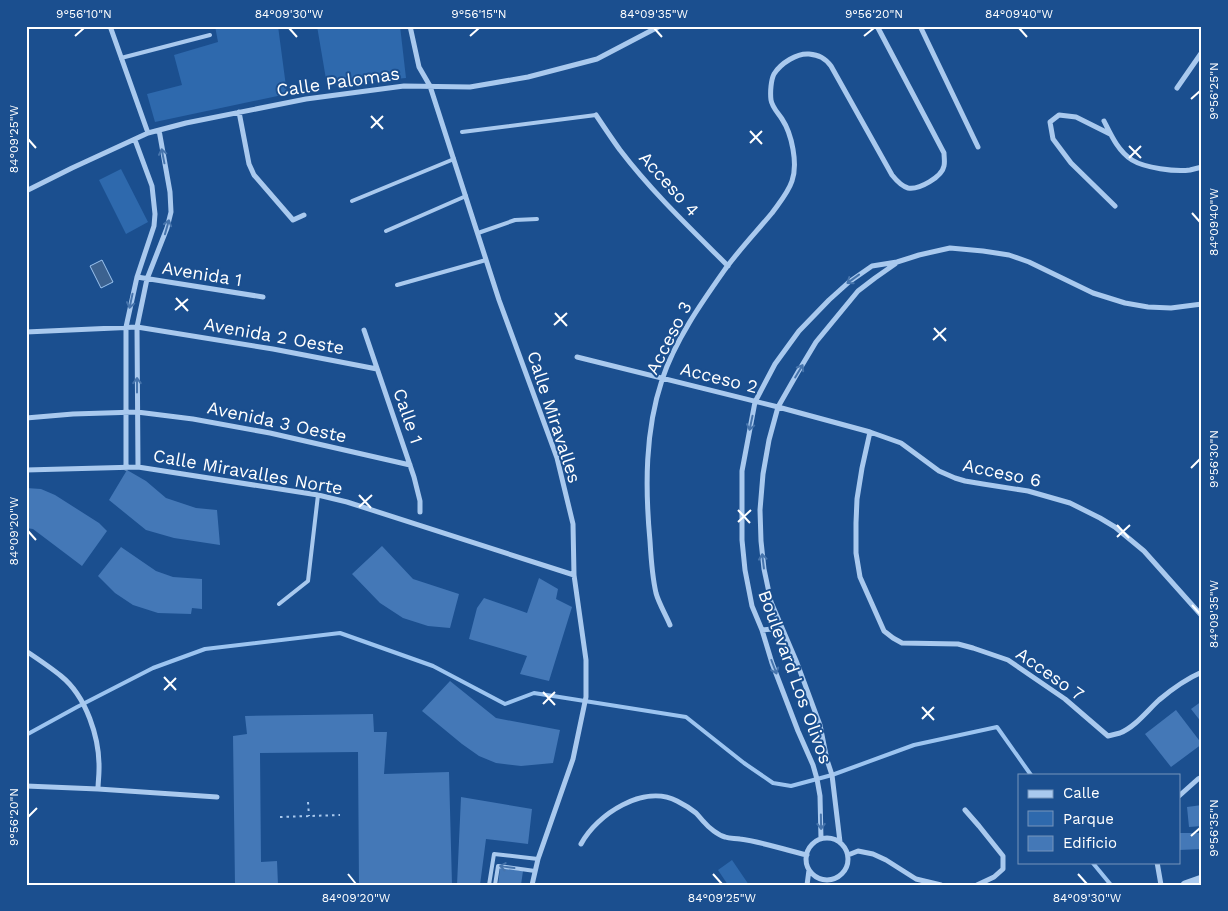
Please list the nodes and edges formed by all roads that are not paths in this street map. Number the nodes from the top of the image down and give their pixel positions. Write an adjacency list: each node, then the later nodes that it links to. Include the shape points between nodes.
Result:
1 (110, 26): 8 (street)
2 (410, 26): 9 (street, Calle Miravalles, via 419,67)
3 (660, 26): 9 (street, Calle Palomas, via 597,59 528,77 470,86)
4 (877, 26): 32 (street, Acceso 3, via 944,154 945,165 940,174 916,188 898,183 827,61 819,55 796,56 783,64 771,84 774,108 790,133 794,154 793,179 785,195)
5 (920, 26): 19 (street)
6 (210, 34): 8 (lane)
7 (1202, 52): 10 (street)
8 (121, 58): 16 (street)
9 (430, 86): 11 (street, Calle Palomas, via 404,86); 20 (street, Calle Miravalles)
10 (1177, 88)
11 (239, 112): 14 (street, Calle Palomas); 26 (street, via 254,175 292,220)
12 (596, 115): 15 (lane); 32 (street, Acceso 4, via 639,174)
13 (1104, 121): 17 (street)
14 (158, 130): 16 (street, Calle Palomas); 34 (street, one-way to 14, via 171,212)
15 (462, 132)
16 (148, 133): 18 (street, Calle Palomas)
17 (1110, 134): 21 (street, via 1132,160 1148,166 1171,170); 25 (street, via 1076,117 1059,115 1050,122 1053,138 1071,163)
18 (135, 140): 22 (street, Calle Palomas); 33 (street, via 152,186 155,214 154,226)
19 (978, 147)
20 (454, 159): 23 (street, Calle Miravalles); 24 (lane)
21 (1202, 167)
22 (26, 191)
23 (466, 196): 28 (lane); 29 (street, Calle Miravalles)
24 (352, 201)
25 (1115, 206)
26 (304, 216)
27 (537, 219): 29 (lane, via 515,220)
28 (386, 231)
29 (478, 233): 30 (street, Calle Miravalles)
30 (486, 260): 35 (lane); 59 (street, Calle Miravalles, via 557,458 572,524)
31 (897, 262): 37 (street, Boulevard Los Olivos, via 950,248 983,251 1029,262 1093,293 1125,303 1171,308); 46 (street, Boulevard Los Olivos, one-way to 46, via 872,266 829,300 799,331 775,364); 48 (street, Boulevard Los Olivos, one-way to 31, via 816,342 858,291)
32 (728, 266): 45 (street, Acceso 3, via 696,312)
33 (136, 277): 34 (street, Avenida 1); 40 (street, one-way to 40)
34 (147, 279): 36 (street, Avenida 1); 39 (street)
35 (397, 286)
36 (262, 298)
37 (1202, 304)
38 (26, 325): 42 (street)
39 (137, 327): 40 (street, Avenida 2 Oeste); 44 (street, Avenida 2 Oeste); 50 (street, one-way to 39)
40 (126, 328): 42 (street, Avenida 2 Oeste); 49 (street)
41 (364, 330): 44 (street, Calle 1)
42 (28, 332)
43 (577, 357): 45 (street, Acceso 2)
44 (377, 369): 53 (street, Calle 1)
45 (662, 378): 46 (street, Acceso 2); 62 (street, Acceso 3, via 653,410 646,492 652,572 657,596)
46 (755, 402): 47 (street, Acceso 2); 64 (street, Boulevard Los Olivos, one-way to 64, via 742,471 742,540 752,606)
47 (767, 404): 48 (street, Acceso 6)
48 (778, 407): 52 (street, Acceso 6); 63 (street, Boulevard Los Olivos, one-way to 48, via 770,602 760,510 763,474)
49 (125, 412): 50 (street, Avenida 3 Oeste); 51 (street, Avenida 3 Oeste); 55 (street)
50 (137, 412): 53 (street, Avenida 3 Oeste, via 270,433); 54 (street)
51 (26, 418)
52 (870, 432): 61 (street, Acceso 6, via 901,443 939,471 955,478 1036,493 1070,503 1100,518 1144,551); 66 (street, Acceso 7, via 857,499 856,553 860,577 884,631 892,638 902,643 958,644 1008,660 1065,699 1108,736 1135,723 1160,699)
53 (410, 465): 58 (street, Calle 1, via 418,489)
54 (138, 467): 55 (street, Calle Miravalles Norte); 57 (street, Calle Miravalles Norte)
55 (126, 468): 56 (street, Calle Miravalles Norte)
56 (26, 470)
57 (318, 495): 59 (street, Calle Miravalles Norte); 60 (lane, via 308,581)
58 (420, 512)
59 (574, 575): 78 (street, Calle Miravalles, via 586,660 586,697 573,759)
60 (279, 604)
61 (1202, 616)
62 (670, 625)
63 (782, 628): 64 (street); 74 (street, Boulevard Los Olivos, via 820,725 832,775)
64 (762, 630): 73 (street, Boulevard Los Olivos, one-way to 73, via 817,779)
65 (26, 651): 69 (street, via 62,676 85,707 96,744)
66 (1202, 672)
67 (1202, 777): 70 (street)
68 (26, 786): 69 (street)
69 (98, 789): 71 (street)
70 (1180, 795)
71 (217, 797)
72 (965, 810): 90 (street, via 1003,856 1002,869 994,877)
73 (821, 839): 74 (street); 76 (street)
74 (840, 842): 77 (street)
75 (581, 844): 76 (street, via 591,829 620,806 650,797 664,797 676,800 696,813 705,824 726,838 739,838)
76 (807, 855): 80 (street)
77 (848, 855): 82 (street, via 843,872); 89 (street, via 858,851 873,854 916,879)
78 (538, 859): 81 (street, Calle Miravalles); 84 (lane, via 494,854)
79 (1157, 864): 91 (street)
80 (809, 869): 82 (street, via 820,879); 87 (street)
81 (535, 871): 85 (lane, one-way to 85, via 498,866); 86 (street, Calle Miravalles)
82 (836, 878): 88 (street)
83 (1202, 879): 92 (street)
84 (490, 885)
85 (495, 885)
86 (532, 885)
87 (807, 885)
88 (836, 885)
89 (941, 885)
90 (976, 885)
91 (1161, 885)
92 (1185, 885)

